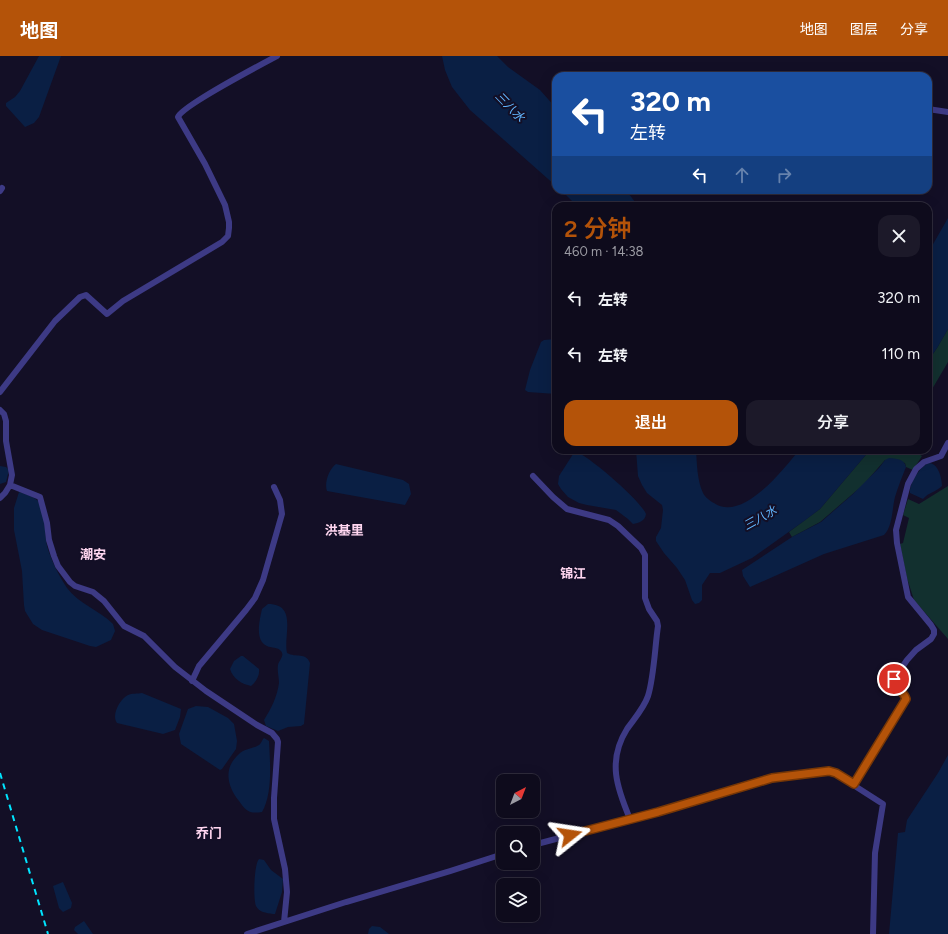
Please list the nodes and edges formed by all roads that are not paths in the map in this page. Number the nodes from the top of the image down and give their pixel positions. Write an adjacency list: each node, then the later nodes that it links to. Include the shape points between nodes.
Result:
1 (277, 56): 4 (street, via 183,111 178,117 205,164 224,205 229,222 226,238 123,301 107,314 86,295 80,296 55,321)
2 (932, 110): 3 (street)
3 (948, 112)
4 (0, 392)
5 (0, 410): 8 (street, via 6,421 6,442 12,475)
6 (948, 443): 12 (street, via 941,456 924,462 916,469 908,484 896,530 908,597 931,625 934,634 907,660 894,679 906,699)
7 (533, 476): 13 (street, via 567,509 610,520 642,548 645,555 645,598 658,626 651,680 648,696 623,736 615,764 620,796)
8 (10, 484): 10 (street); 11 (street, via 40,497 54,556 68,580 75,586 93,592 104,601 124,626 144,636 172,665)
9 (274, 487): 11 (street, via 280,500 282,514 263,580 255,598 199,666)
10 (0, 498)
11 (192, 681): 16 (street, via 272,733 277,739 274,818 285,869 287,892)
12 (854, 784): 13 (street, via 829,771 772,778); 18 (street, via 883,804 875,853)
13 (630, 819): 14 (street)
14 (540, 843)
15 (496, 856): 16 (street)
16 (284, 922): 17 (street)
17 (247, 934)
18 (873, 934)

